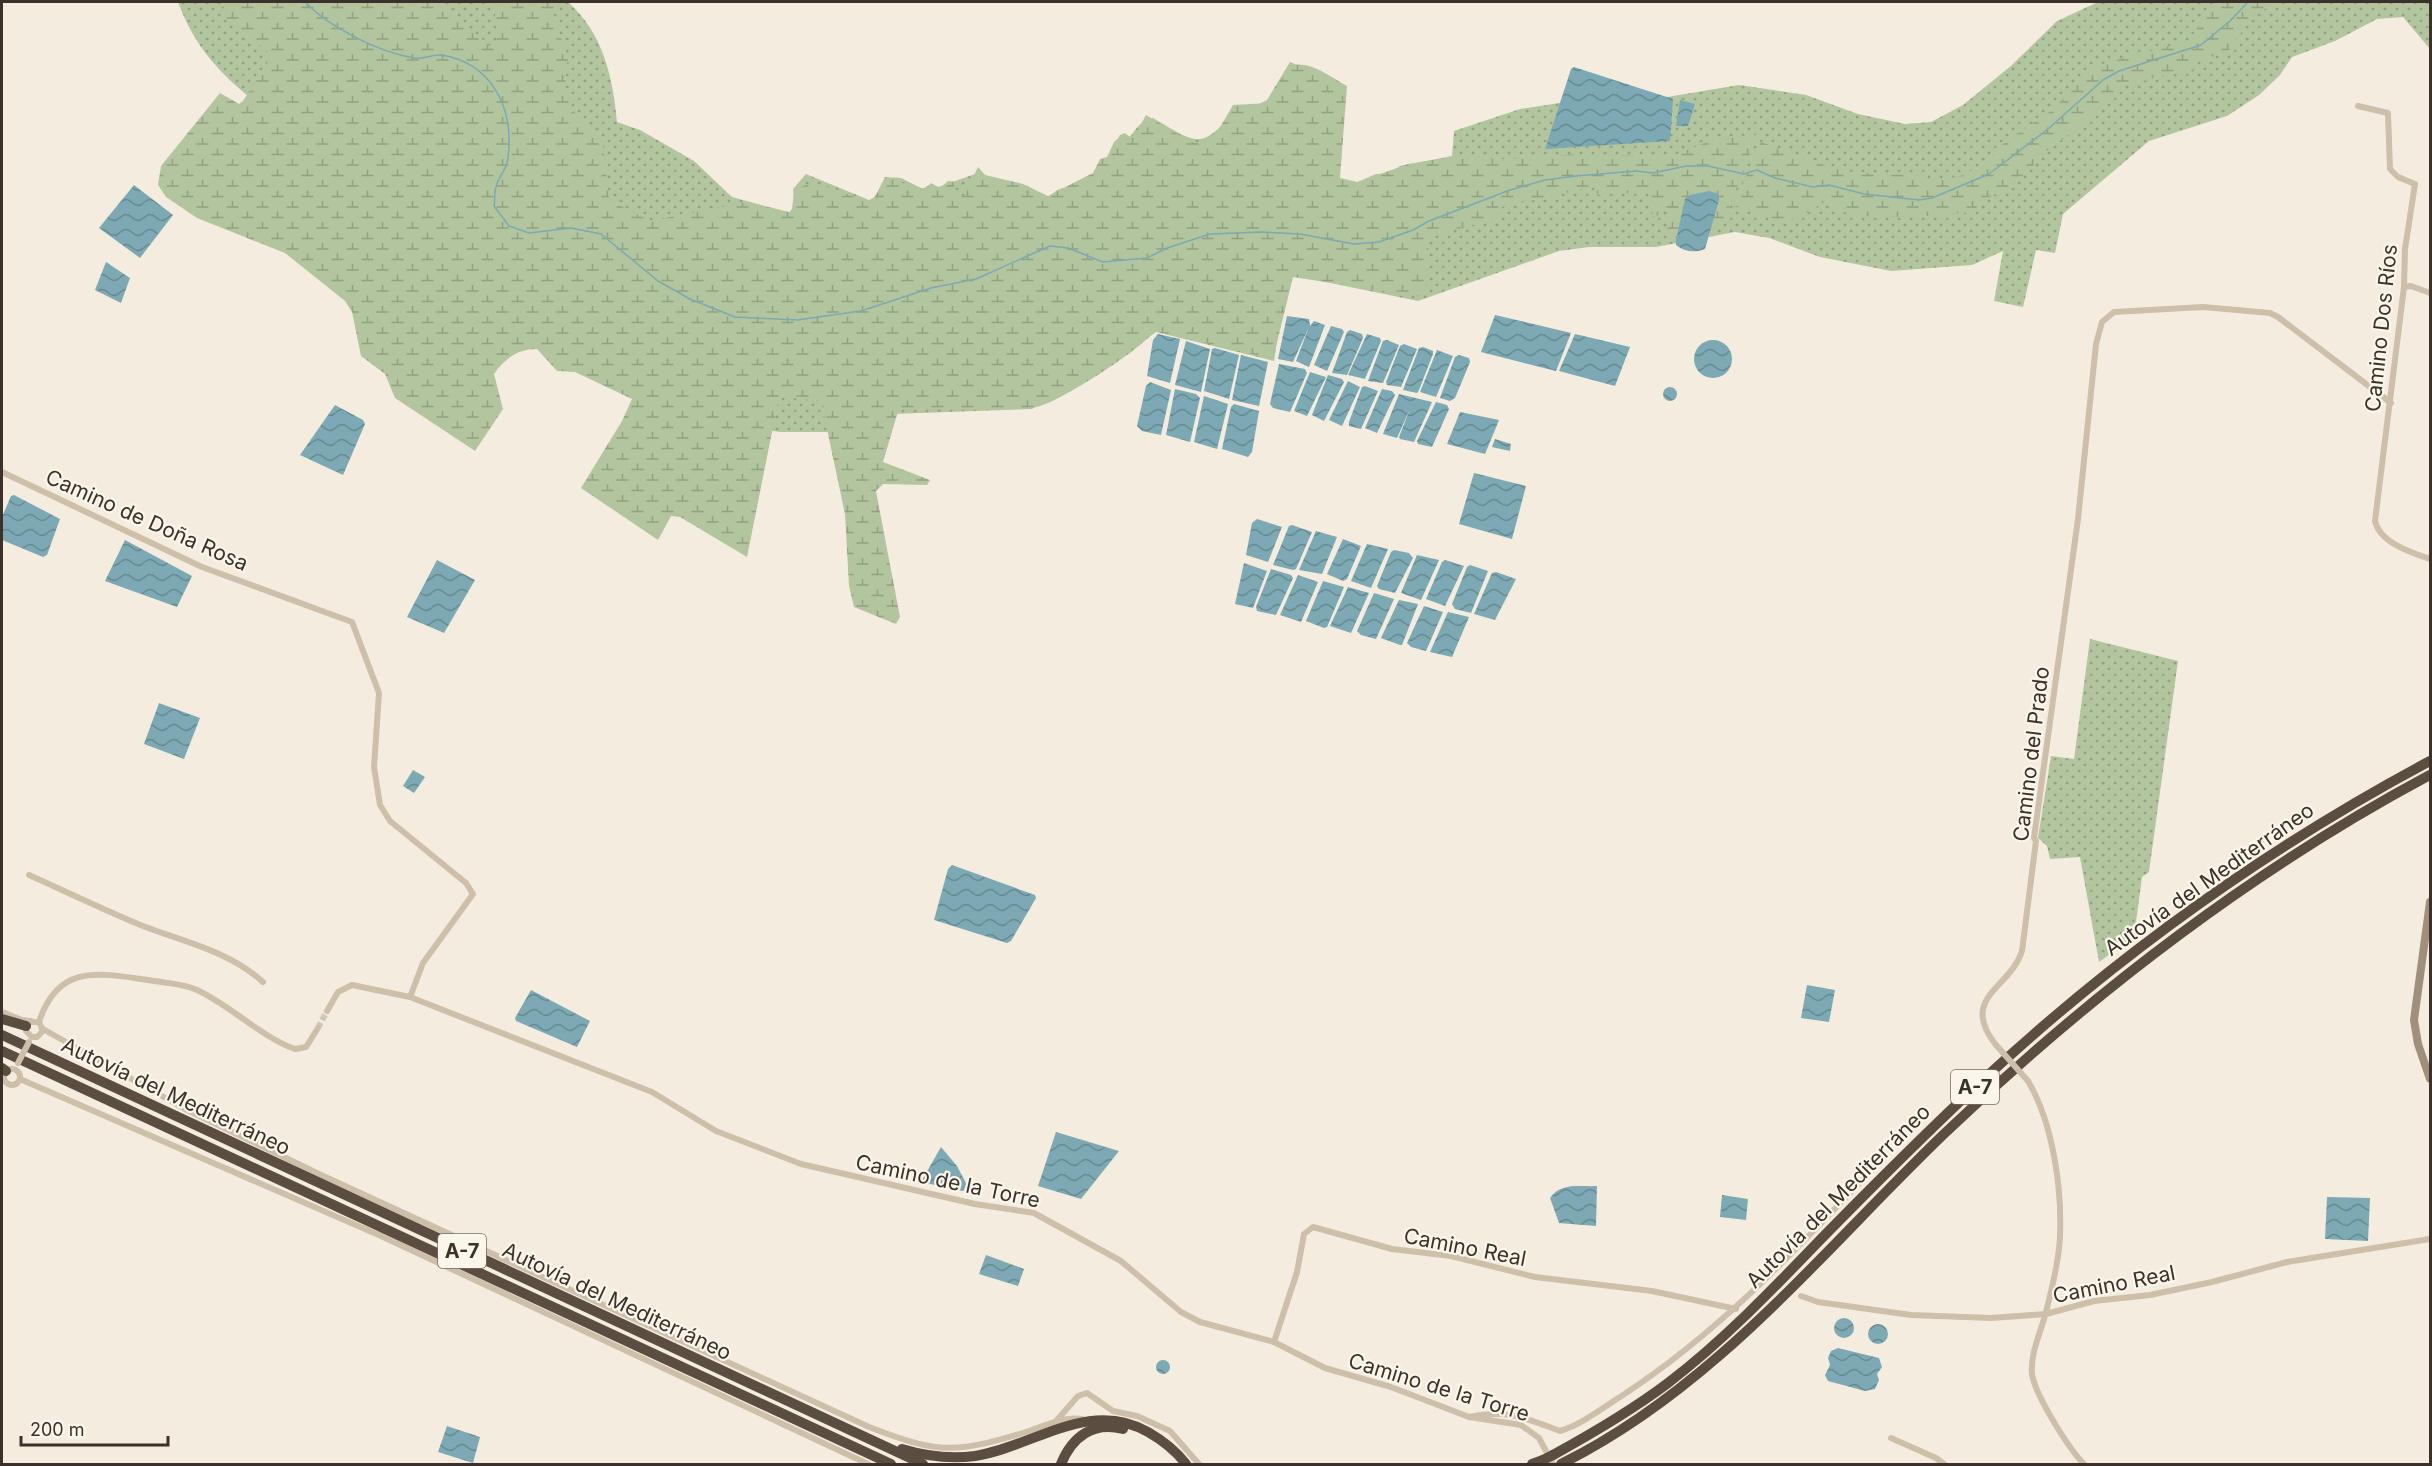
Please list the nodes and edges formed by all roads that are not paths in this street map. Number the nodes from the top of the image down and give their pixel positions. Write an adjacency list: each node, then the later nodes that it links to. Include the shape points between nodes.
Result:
1 (2358, 106): 2 (street, Camino Dos Ríos, via 2388,113 2390,169 2415,184 2405,249)
2 (2404, 287): 3 (street); 4 (street, Camino Dos Ríos)
3 (2430, 293)
4 (2391, 403): 6 (street, Camino Dos Ríos, via 2376,526 2402,549); 30 (street, Camino del Prado, bridge, via 2270,313 2203,307 2138,310 2114,312 2102,321 2096,344 2078,519 2022,951 2014,967 1992,989 1984,1007 1984,1026 2028,1081 2038,1100 2055,1158 2060,1238)
5 (2, 472): 12 (street, Camino de Doña Rosa, via 202,567 352,622 380,693 374,767 380,805 390,821 466,883 473,894 423,963)
6 (2430, 559)
7 (2430, 761): 39 (highway, Autovía del Mediterráneo / A-7, via 2261,862 2124,960 1973,1089 1715,1344 1626,1413)
8 (2430, 775): 48 (highway, Autovía del Mediterráneo / A-7, via 2289,859 2132,970 1943,1134 1726,1350 1649,1412)
9 (29, 875): 11 (street, via 142,926 215,952)
10 (2430, 902): 25 (main road, via 2414,1020)
11 (263, 982)
12 (410, 997): 13 (street, Camino de la Torre, via 352,985 338,992); 31 (street, Camino de la Torre, via 652,1092 716,1131 801,1164 975,1204 1034,1213 1121,1261 1181,1312 1200,1322)
13 (327, 1011)
14 (2, 1012): 17 (street)
15 (2, 1019): 17 (highway)
16 (40, 1020): 17 (street); 18 (street, via 46,1005 65,982 95,973 188,986 295,1049 306,1047); 19 (street)
17 (29, 1023): 21 (street, via 26,1031)
18 (318, 1028)
19 (43, 1029): 21 (street, via 40,1036); 36 (street, via 185,1109 319,1174 908,1443 952,1450)
20 (2, 1035): 38 (highway, Autovía del Mediterráneo / A-7)
21 (30, 1040): 23 (street, bridge)
22 (2, 1051): 41 (highway, Autovía del Mediterráneo / A-7)
23 (8, 1071): 24 (street); 24 (street, via 12,1085)
24 (20, 1079): 40 (street, via 381,1236)
25 (2430, 1079)
26 (1872, 1170): 29 (street)
27 (2430, 1239): 30 (street, Camino Real, via 2305,1259 2160,1293 2094,1301)
28 (1801, 1296): 30 (street, Camino Real, via 1818,1302 1911,1315 1991,1318)
29 (1736, 1309): 31 (street, Camino Real, via 1652,1291 1534,1277 1450,1256 1392,1249 1313,1227 1304,1234 1297,1272); 33 (street, via 1667,1366 1566,1429 1560,1431 1514,1414)
30 (2046, 1314): 50 (street, Camino del Prado, via 2035,1347 2034,1381 2067,1444)
31 (1274, 1342): 33 (street, Camino de la Torre, via 1325,1368 1391,1387)
32 (1071, 1406): 34 (street); 35 (street); 35 (street); 46 (street, via 1078,1396 1087,1394 1113,1411 1156,1424 1178,1438)
33 (1469, 1417): 39 (street, Camino de la Torre, via 1530,1430 1539,1438)
34 (1083, 1419): 35 (highway); 45 (highway, via 1110,1419 1138,1426 1162,1440)
35 (1063, 1422): 36 (highway)
36 (1035, 1433): 38 (highway, via 976,1455 917,1454)
37 (1891, 1438): 49 (street)
38 (874, 1442): 42 (highway, Autovía del Mediterráneo / A-7)
39 (1549, 1460): 47 (highway, Autovía del Mediterráneo / A-7)
40 (868, 1464)
41 (891, 1464)
42 (923, 1464)
43 (1061, 1464): 44 (highway, via 1074,1441 1100,1427 1133,1432 1152,1442)
44 (1177, 1464)
45 (1186, 1464)
46 (1199, 1464)
47 (1532, 1464)
48 (1561, 1464)
49 (1944, 1464)
50 (2084, 1464)

